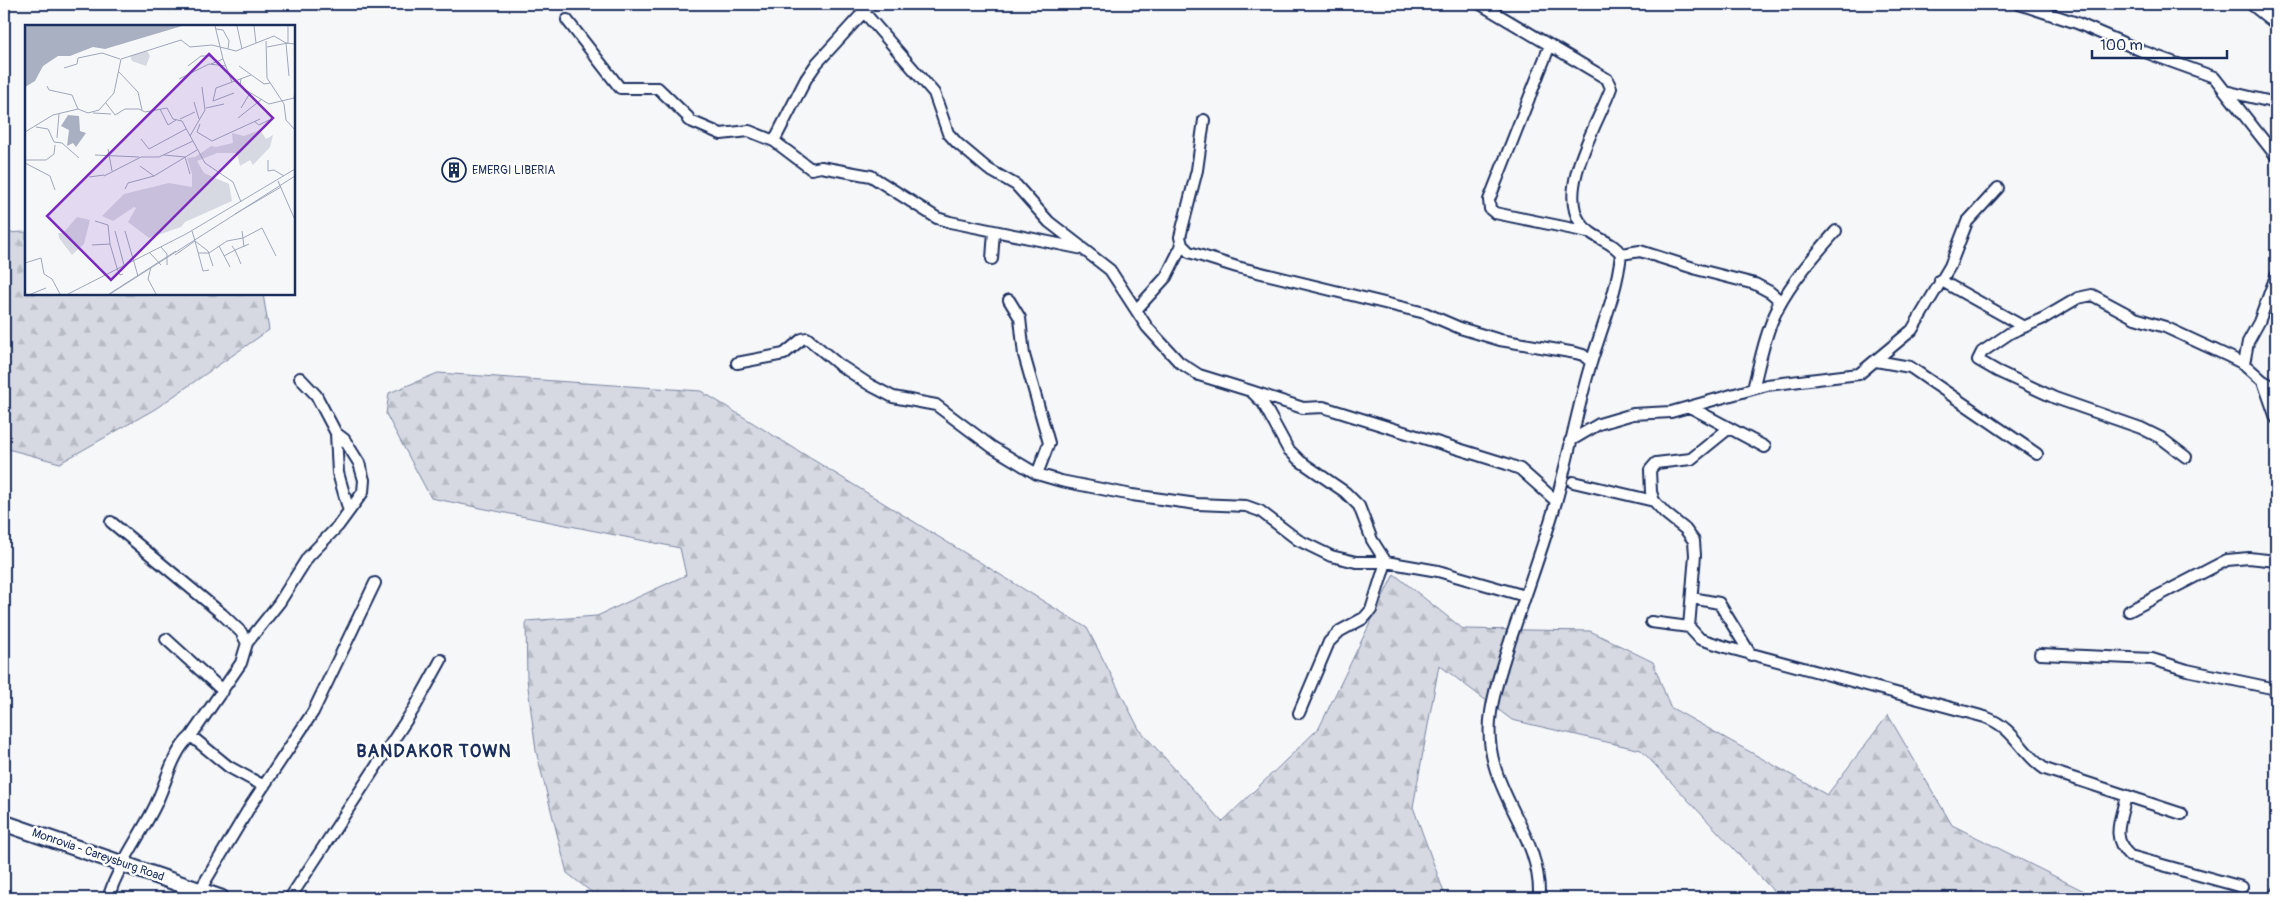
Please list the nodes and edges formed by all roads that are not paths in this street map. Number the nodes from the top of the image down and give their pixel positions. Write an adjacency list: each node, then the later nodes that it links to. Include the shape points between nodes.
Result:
1 (1480, 4): 7 (street)
2 (2019, 4): 8 (street, via 2208,74)
3 (2251, 4): 6 (street)
4 (864, 6): 11 (street, via 806,79); 18 (street, via 934,94 952,138 988,169 1016,185 1049,222)
5 (567, 20): 11 (street, via 620,88 658,88 688,119 721,134 749,131)
6 (2276, 24)
7 (1550, 45): 16 (street, via 1611,83 1582,156 1574,193 1576,214); 16 (street, via 1489,200 1490,209 1495,213)
8 (2225, 91): 9 (street); 12 (street)
9 (2276, 103)
10 (1204, 120): 17 (street, via 1197,170 1180,237)
11 (774, 141): 15 (street, via 811,169 821,166 871,176 937,218)
12 (2276, 156)
13 (1998, 188): 22 (street, via 1967,222 1957,252)
14 (1836, 230): 24 (street)
15 (994, 231): 18 (street); 20 (street)
16 (1588, 232): 19 (street)
17 (1182, 245): 25 (street, via 1166,277); 28 (street, via 1189,252 1236,267 1425,313 1500,340 1576,352)
18 (1083, 249): 25 (street, via 1110,270)
19 (1622, 254): 24 (street, via 1640,251 1755,284 1777,298); 28 (street)
20 (992, 259)
21 (2276, 276): 30 (street, via 2248,342)
22 (1940, 280): 26 (street); 27 (street, via 1912,330)
23 (1008, 300): 44 (street, via 1020,318 1024,355 1049,443)
24 (1778, 309): 34 (street, via 1764,345)
25 (1136, 310): 35 (street, via 1161,345 1179,362 1199,375)
26 (2024, 327): 30 (street, via 2078,298 2092,295 2135,318 2165,327); 43 (street, via 1990,346 1978,360 2055,398 2141,428)
27 (1876, 361): 34 (street, via 1859,374); 42 (street, via 1910,367)
28 (1591, 362): 40 (street)
29 (737, 363): 44 (street, via 784,354 807,338 870,385 893,397 936,406 992,447)
30 (2244, 364): 32 (street)
31 (300, 378): 39 (street, via 316,395)
32 (2264, 381): 33 (street); 37 (street)
33 (2276, 388)
34 (1753, 389): 36 (street)
35 (1263, 399): 46 (street, via 1303,408 1323,408 1520,469); 51 (street, via 1288,450 1359,506 1372,540)
36 (1690, 407): 38 (street); 40 (street, via 1624,416 1599,424)
37 (2276, 418)
38 (1728, 429): 41 (street); 47 (street, via 1691,459 1656,463 1650,470)
39 (336, 433): 48 (street, via 340,487); 48 (street, via 360,463 364,480 362,492)
40 (1570, 441): 46 (street)
41 (1765, 447)
42 (2037, 454)
43 (2186, 457)
44 (1037, 474): 51 (street, via 1061,482 1132,495 1197,504 1246,506 1260,511 1298,540 1331,556 1356,562)
45 (1573, 482): 47 (street)
46 (1556, 501): 53 (street)
47 (1654, 501): 54 (street, via 1694,541)
48 (349, 511): 59 (street, via 308,557)
49 (111, 522): 59 (street, via 222,614 242,632)
50 (2276, 561): 55 (street, via 2227,560)
51 (1386, 562): 53 (street, via 1438,571); 65 (street, via 1370,610 1364,618 1340,631 1329,642)
52 (375, 583): 67 (street, via 313,712)
53 (1525, 596): 78 (street, via 1498,678 1488,743 1494,770 1538,870)
54 (1692, 598): 57 (street); 61 (street, via 1719,603)
55 (2129, 611)
56 (1651, 622): 57 (street)
57 (1689, 627): 61 (street, via 1700,639)
58 (166, 639): 64 (street)
59 (247, 643): 64 (street, via 241,663)
60 (2040, 654): 63 (street, via 2152,659)
61 (1751, 655): 68 (street, via 1985,717 2008,729 2045,769)
62 (441, 660): 77 (street, via 415,707)
63 (2276, 689)
64 (223, 692): 66 (street)
65 (1299, 713)
66 (191, 736): 67 (street, via 230,767); 71 (street, via 180,745 153,810)
67 (264, 786): 73 (street)
68 (2126, 796): 69 (street); 72 (street, via 2117,838 2121,848 2130,856)
69 (2182, 814)
70 (4, 823): 71 (main road, Monrovia - Careysburg Road)
71 (121, 864): 73 (main road, Monrovia - Careysburg Road); 75 (street)
72 (2242, 887)
73 (200, 890): 76 (main road, Monrovia - Careysburg Road)
74 (2276, 893): 79 (street)
75 (108, 898)
76 (221, 898)
77 (290, 898)
78 (1539, 898)
79 (2274, 898)

